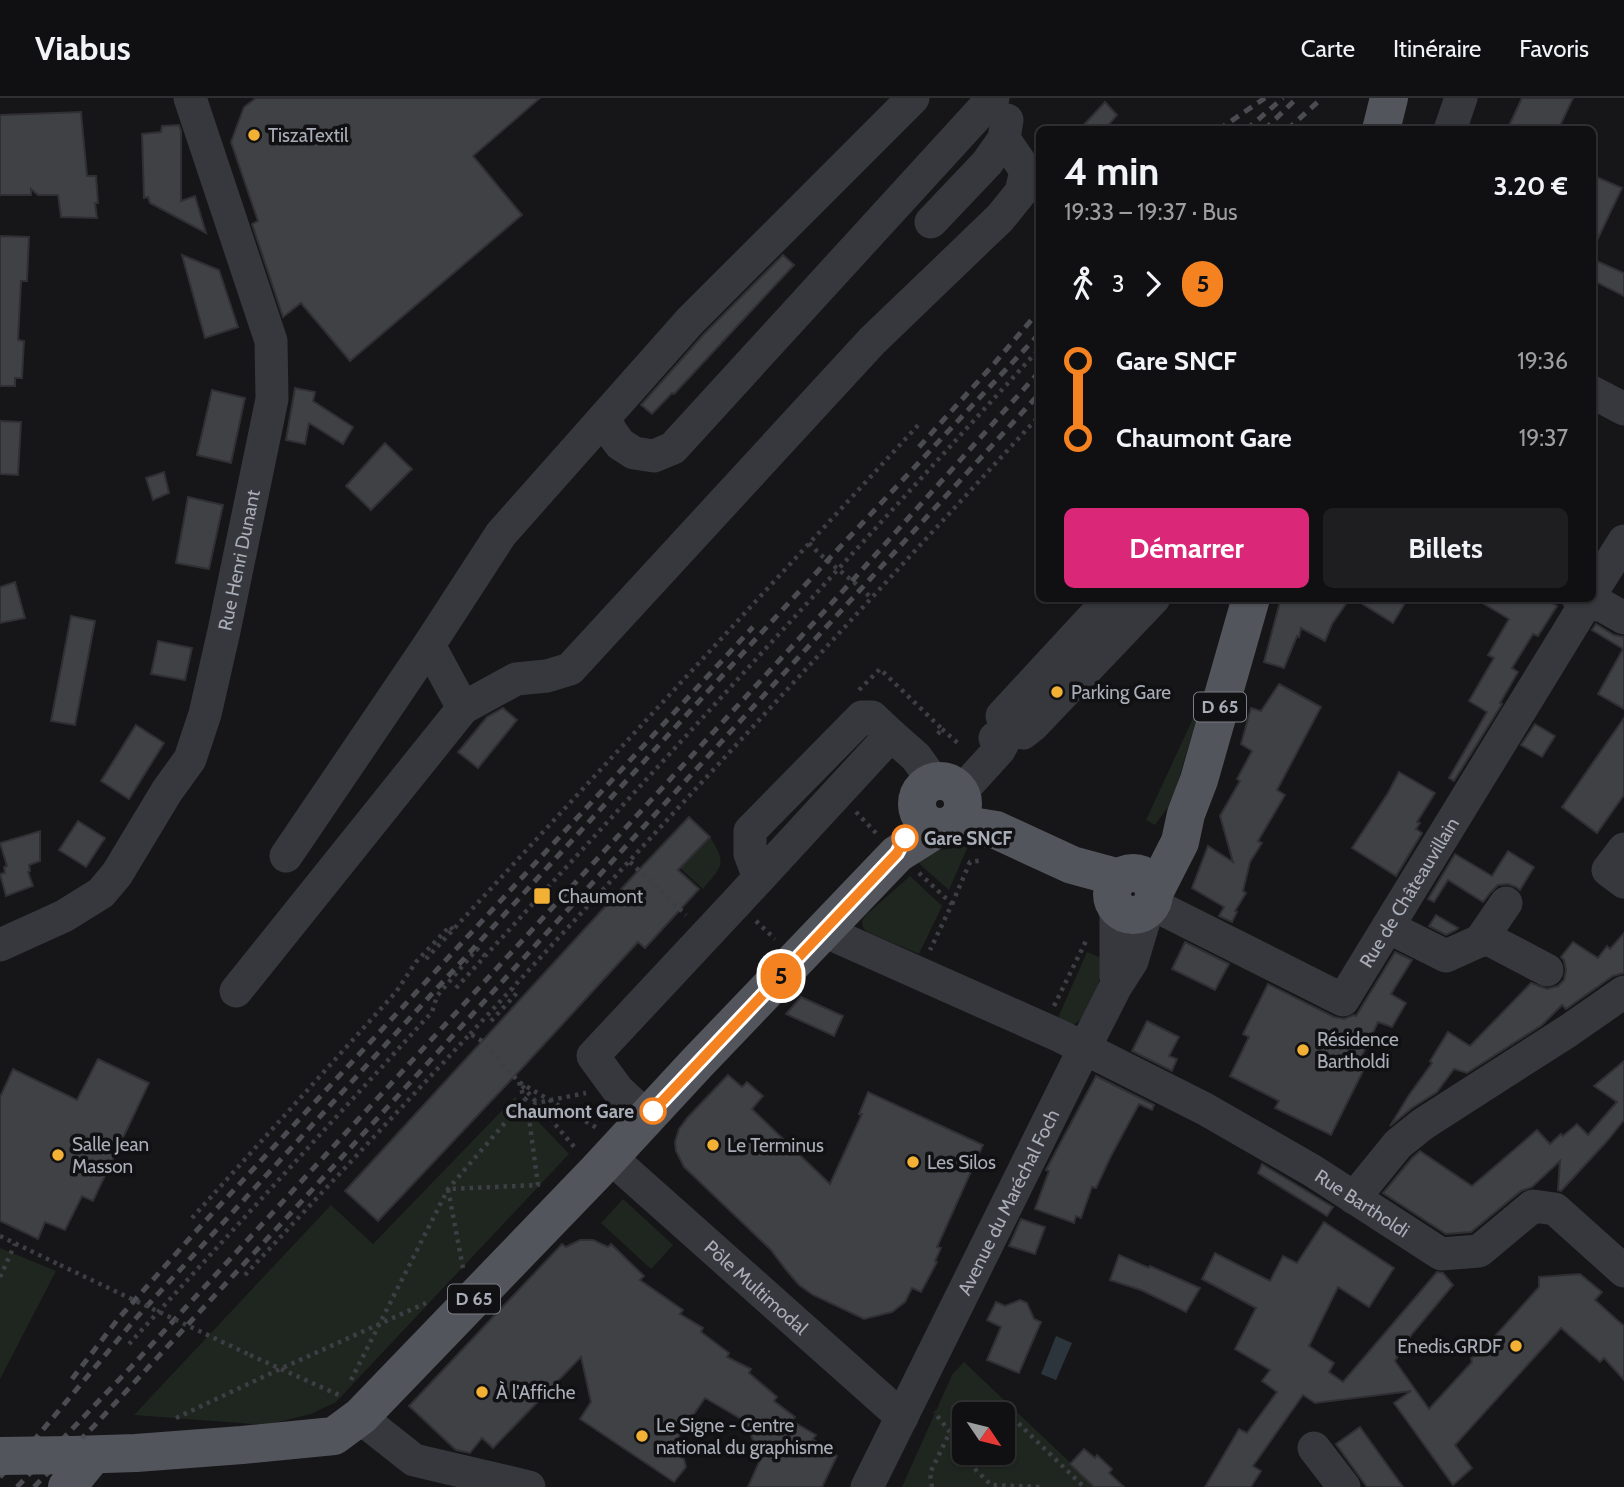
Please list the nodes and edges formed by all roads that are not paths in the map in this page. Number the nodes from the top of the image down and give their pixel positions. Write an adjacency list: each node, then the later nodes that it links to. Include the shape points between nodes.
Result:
1 (190, 98): 34 (street, Rue Henri Dunant, via 271,341 272,399 205,714 190,759 102,893)
2 (913, 98): 13 (street, via 690,320)
3 (993, 98): 13 (street, via 673,448 654,456 634,453 620,444)
4 (1000, 98): 9 (street, via 1008,113)
5 (1389, 98): 7 (main road)
6 (1461, 98): 8 (street)
7 (1382, 126)
8 (1451, 126)
9 (1004, 139): 10 (street); 24 (street, via 1026,171 1021,192 1000,218 872,341 570,669 516,679)
10 (931, 222)
11 (1596, 394): 12 (street)
12 (1624, 409)
13 (604, 418): 22 (street, via 501,534)
14 (1624, 541): 15 (street, Rue de Châteauvillain)
15 (1596, 583)
16 (1109, 602): 23 (street)
17 (1149, 602): 23 (street)
18 (1250, 602): 29 (main road, Avenue du Maréchal Foch / D 65, via 1180,842)
19 (1584, 602): 31 (street, Rue de Châteauvillain)
20 (1594, 602): 21 (street)
21 (1624, 618)
22 (429, 645): 24 (street); 27 (street)
23 (1068, 667): 25 (street, via 1002,716 1010,730 999,750)
24 (463, 708): 36 (street)
25 (945, 803): 29 (main road, via 994,844 1072,865); 32 (main road, D 65); 39 (street, via 916,757 891,735 593,1056 618,1090)
26 (1624, 849): 28 (street, via 1608,870)
27 (286, 856)
28 (1624, 882)
29 (1133, 894): 31 (street, Rue de Châteauvillain, via 1343,1000); 38 (street, Avenue du Maréchal Foch, via 1116,986)
30 (1506, 903): 33 (street)
31 (1388, 927): 33 (street, via 1446,956)
32 (824, 931): 38 (street, Rue Bartholdi); 39 (main road, D 65)
33 (1480, 941): 35 (street, via 1486,938)
34 (0, 945)
35 (1547, 970)
36 (236, 991)
37 (1624, 992): 41 (street, via 1423,1124 1398,1144)
38 (1085, 1047): 41 (street, Rue Bartholdi, via 1205,1109); 43 (street, Avenue du Maréchal Foch)
39 (647, 1117): 40 (main road, D 65)
40 (597, 1147): 43 (street, Pôle Multimodal); 44 (main road, D 65, via 361,1416)
41 (1354, 1198): 42 (street, Rue Bartholdi, via 1441,1254 1479,1251 1533,1206 1555,1209)
42 (1624, 1271)
43 (902, 1417): 49 (street, Avenue du Maréchal Foch)
44 (351, 1421): 47 (main road, via 242,1445); 48 (street, via 414,1460)
45 (1314, 1448): 50 (street)
46 (0, 1456): 47 (main road, bridge)
47 (78, 1466)
48 (529, 1487)
49 (867, 1487)
50 (1344, 1487)

